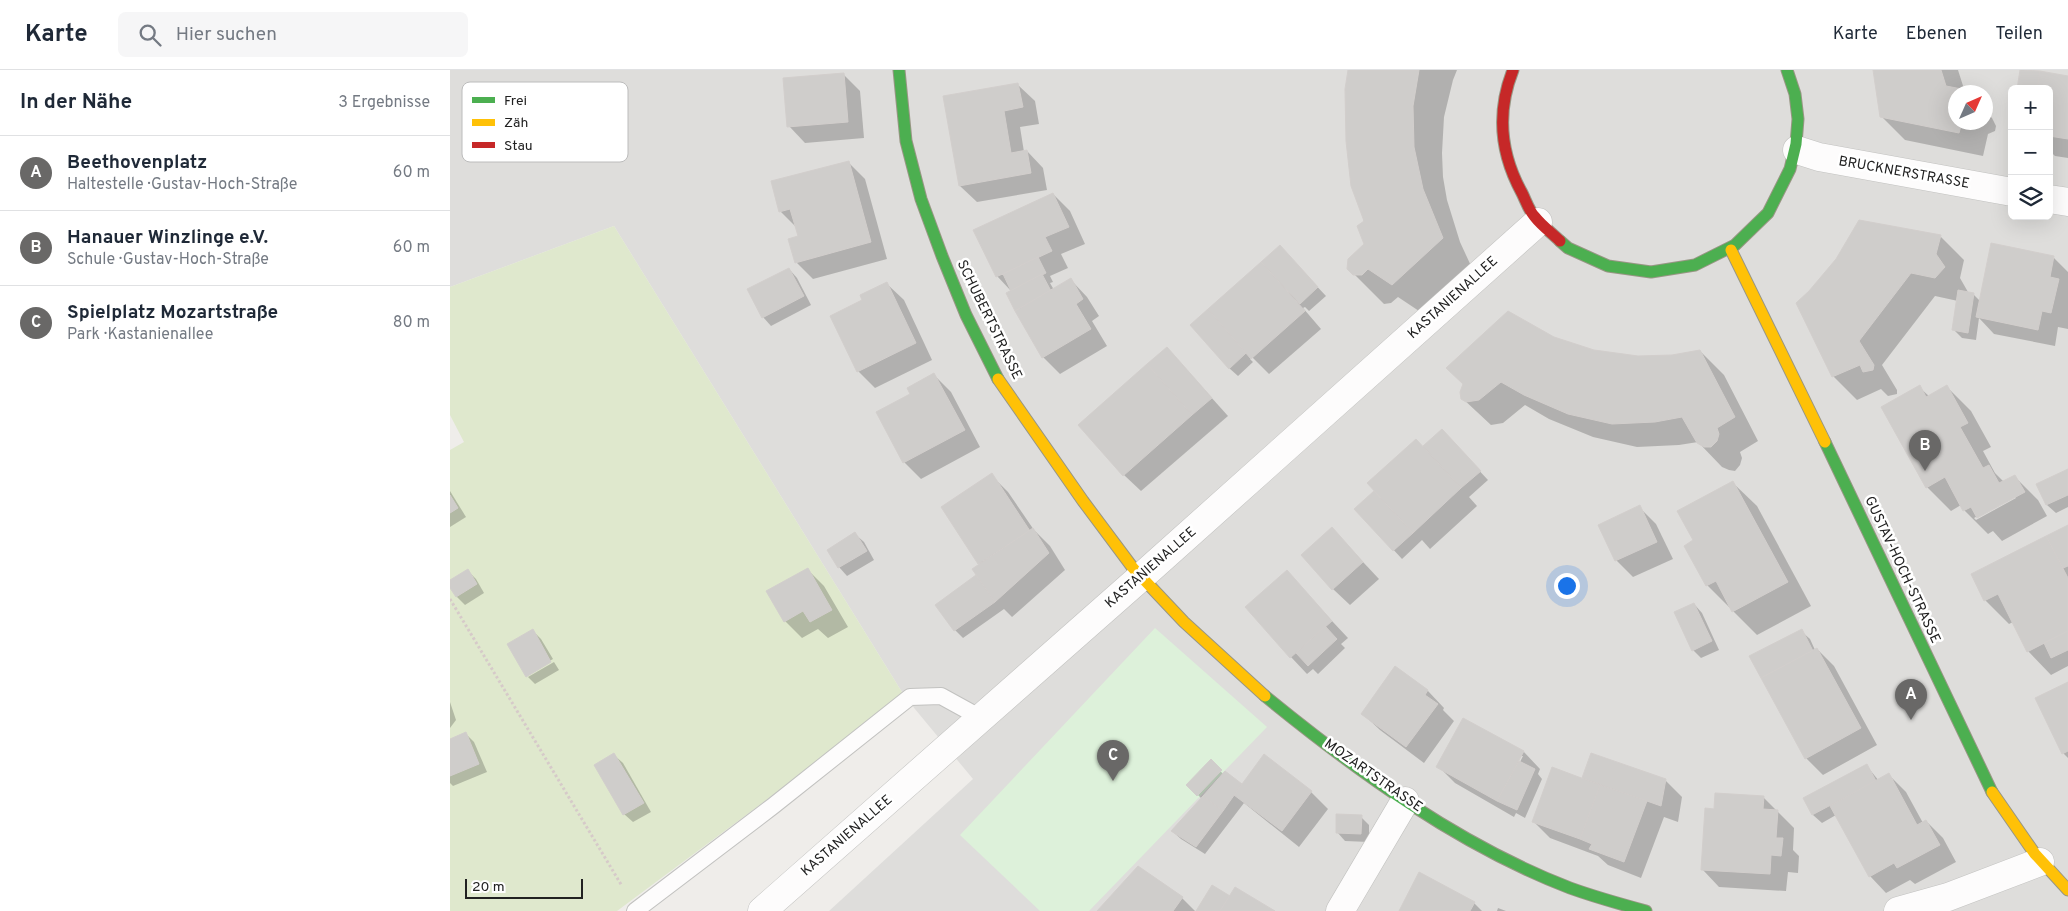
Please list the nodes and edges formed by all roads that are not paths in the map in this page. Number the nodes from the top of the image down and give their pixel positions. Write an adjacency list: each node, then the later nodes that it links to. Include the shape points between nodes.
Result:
1 (899, 70): 10 (main road, SCHUBERTSTRASSE, via 906,138 921,202 968,318 998,379 1089,510)
2 (1513, 70): 8 (main road, via 1507,83 1501,118 1504,154 1517,191)
3 (1787, 70): 4 (main road, via 1793,83 1799,119)
4 (1797, 150): 5 (street, BRUCKNERSTRASSE, via 1819,157); 9 (main road, via 1784,189 1772,210)
5 (2008, 191)
6 (2053, 200): 7 (street)
7 (2068, 202)
8 (1538, 222): 9 (main road, via 1565,246 1596,263 1636,272 1678,270); 10 (street, KASTANIENALLEE)
9 (1731, 250): 13 (main road, GUSTAV-HOCH-STRASSE, via 1990,788)
10 (1141, 577): 11 (street, KASTANIENALLEE); 12 (main road, MOZARTSTRASSE, via 1247,680)
11 (981, 718): 15 (lane, via 941,696 910,697); 16 (street, KASTANIENALLEE)
12 (1405, 801): 17 (street); 18 (main road, MOZARTSTRASSE, via 1544,877 1587,895)
13 (2040, 862): 14 (main road, GUSTAV-HOCH-STRASSE); 19 (street, via 1948,897)
14 (2068, 890)
15 (636, 910)
16 (762, 911)
17 (1340, 911)
18 (1646, 911)
19 (1898, 911)

